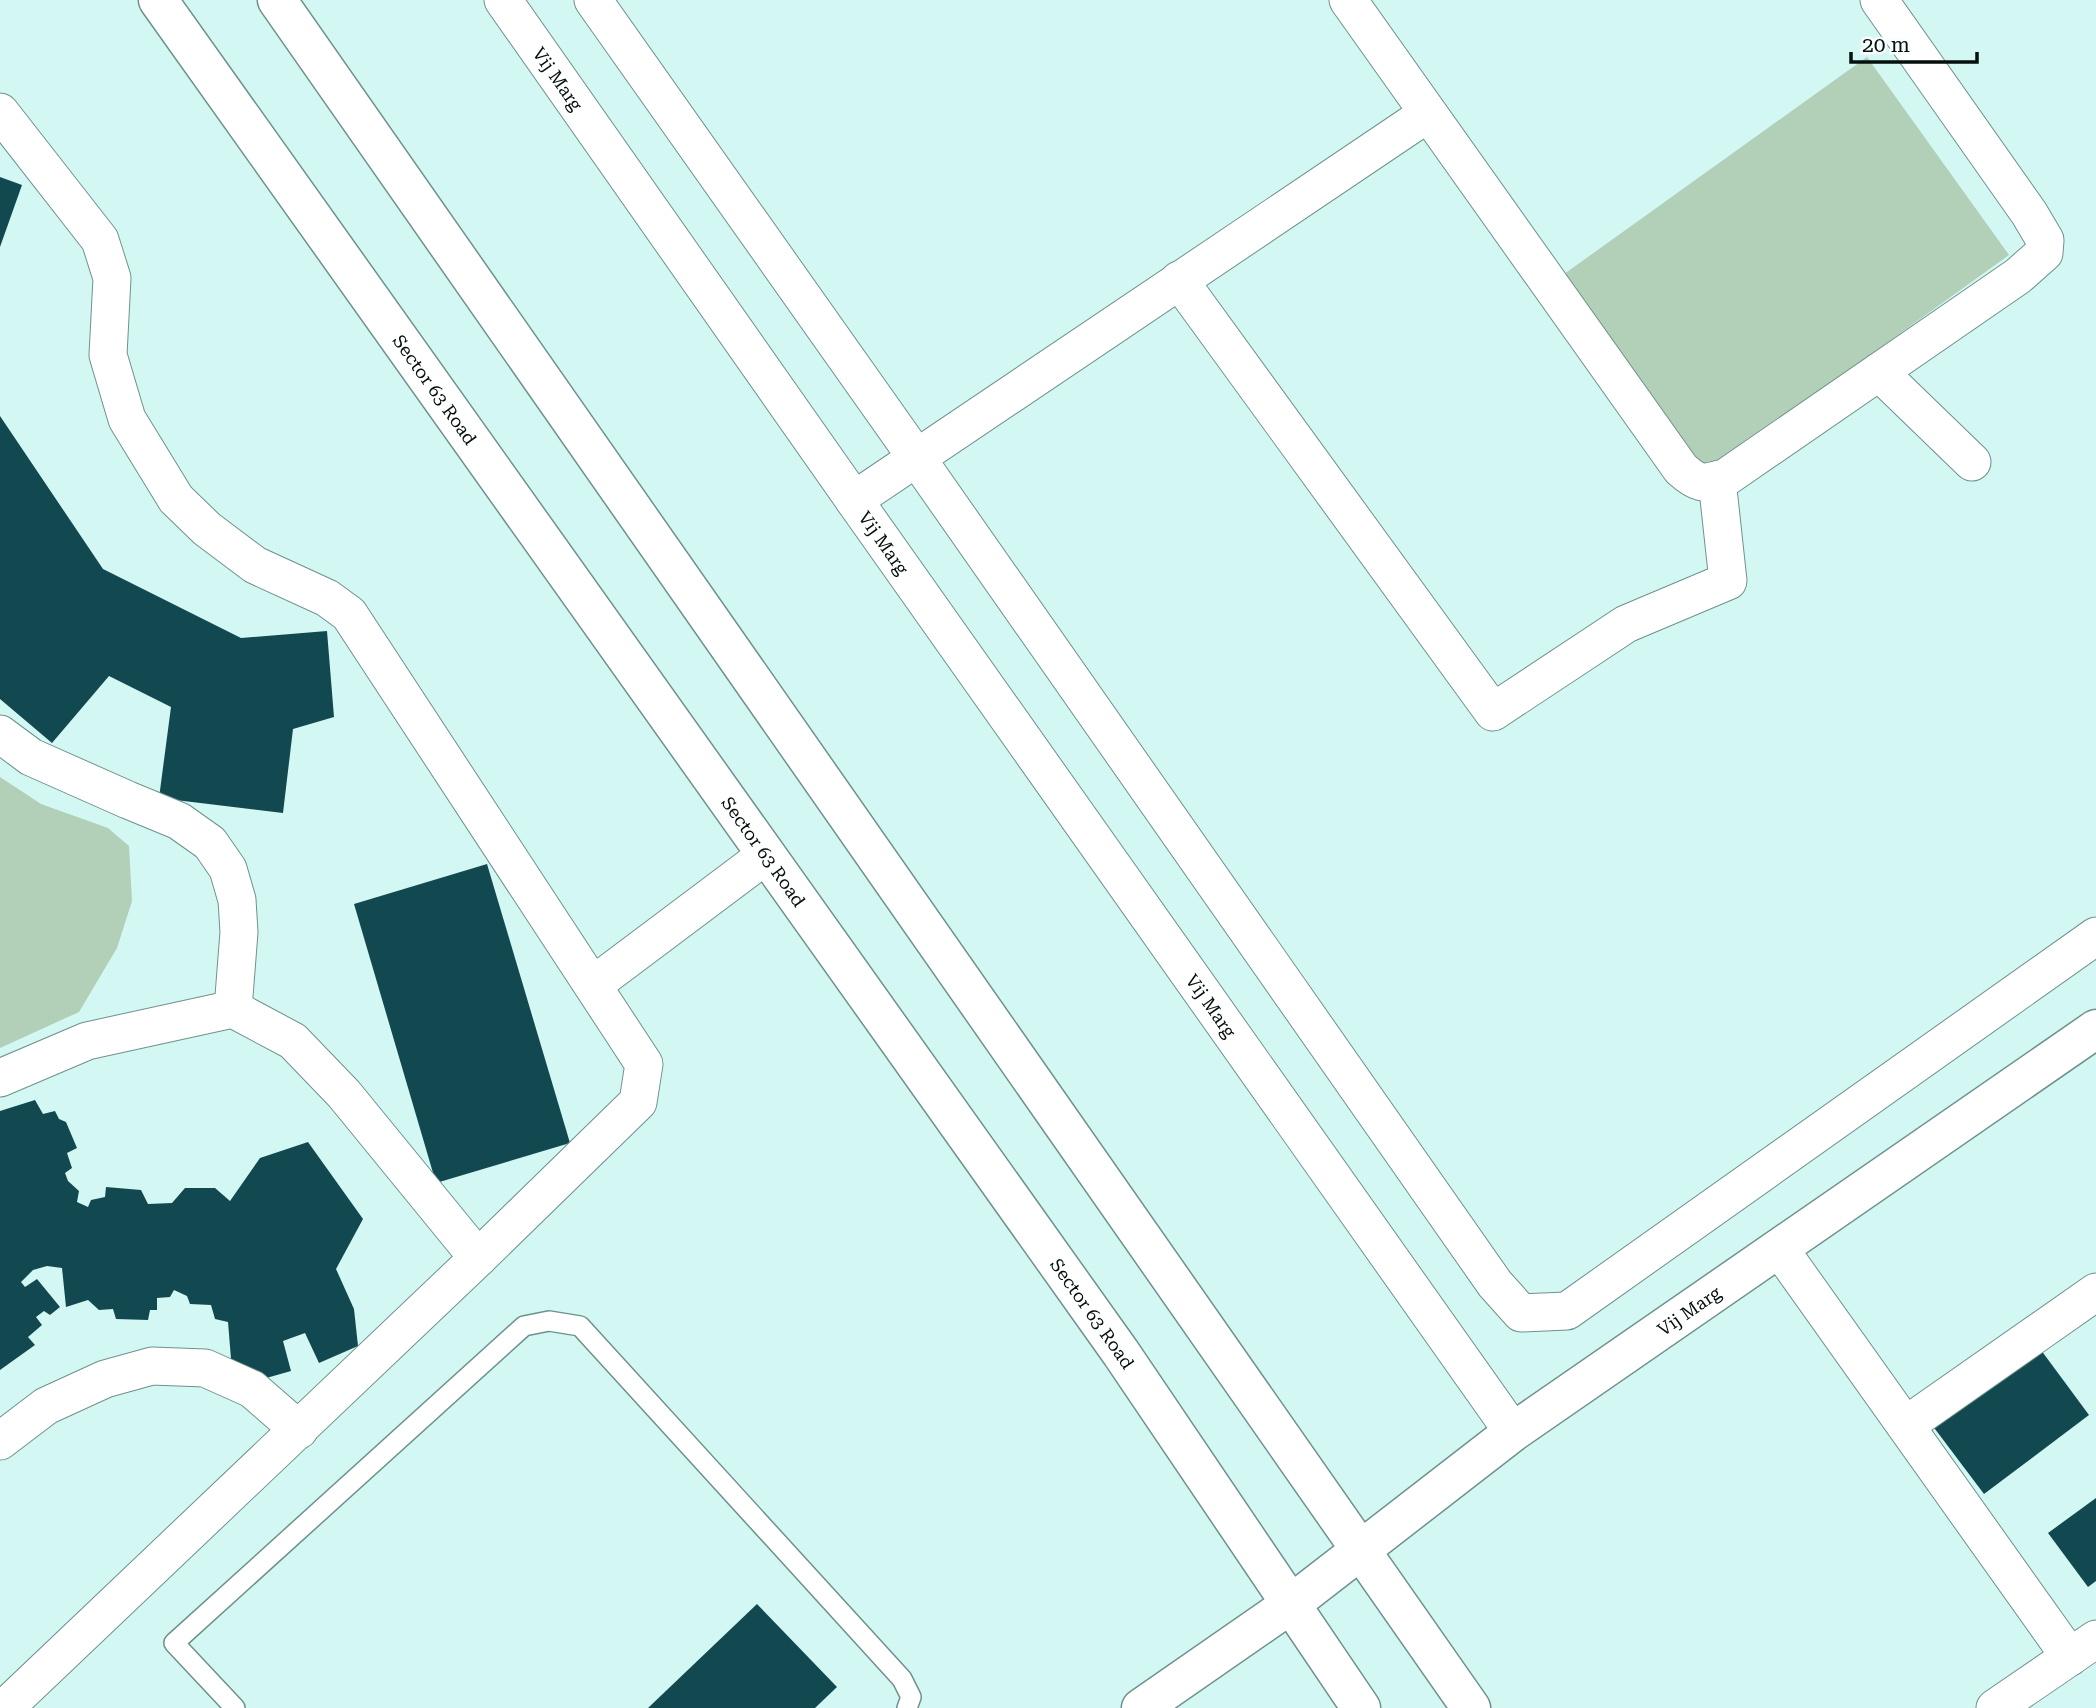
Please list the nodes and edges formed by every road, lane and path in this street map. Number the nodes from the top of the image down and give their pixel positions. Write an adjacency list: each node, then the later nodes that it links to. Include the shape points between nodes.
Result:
1 (158, 0): 16 (street, Sector 63 Road)
2 (277, 0): 29 (street)
3 (503, 0): 14 (street, Vij Marg)
4 (593, 0): 11 (street)
5 (1348, 0): 8 (street)
6 (1879, 0): 10 (street, via 2045,240 2043,253 2018,276)
7 (0, 112): 18 (street, via 100,240 112,278 108,355 127,418 176,499 206,529 254,565 327,598 349,614)
8 (1427, 114): 9 (street); 13 (street, via 1681,470 1704,484)
9 (1179, 280): 11 (street); 13 (street, via 1493,712 1626,624 1728,581)
10 (1879, 372): 12 (street); 13 (street)
11 (916, 457): 14 (street); 17 (street, via 1494,1284 1521,1313 1567,1311)
12 (1972, 462)
13 (1717, 480)
14 (854, 500): 27 (street, Vij Marg)
15 (0, 734): 19 (street, via 31,757 179,821 210,843 228,869 237,900)
16 (766, 855): 18 (street); 30 (street, Sector 63 Road, via 1121,1353)
17 (2096, 936)
18 (593, 985): 23 (street, via 644,1064 638,1102)
19 (233, 1009): 21 (street, via 87,1041); 23 (street, via 293,1041 344,1094)
20 (2096, 1029): 22 (street, Vij Marg)
21 (0, 1078)
22 (1779, 1248): 25 (street); 27 (street, Vij Marg)
23 (478, 1258): 26 (street)
24 (2096, 1293): 25 (street)
25 (1906, 1425): 31 (street)
26 (299, 1430): 28 (street, via 253,1389 205,1368 152,1366 105,1379 46,1406); 32 (street)
27 (1513, 1432): 29 (street)
28 (0, 1441)
29 (1360, 1549): 30 (street); 37 (street)
30 (1291, 1604): 35 (street); 36 (street, Sector 63 Road)
31 (2083, 1648): 38 (street)
32 (5, 1708)
33 (234, 1708): 34 (lane, via 174,1643 524,1326 549,1321 580,1326 902,1679 911,1697)
34 (907, 1708)
35 (1141, 1708)
36 (1361, 1708)
37 (1471, 1708)
38 (1995, 1708)

